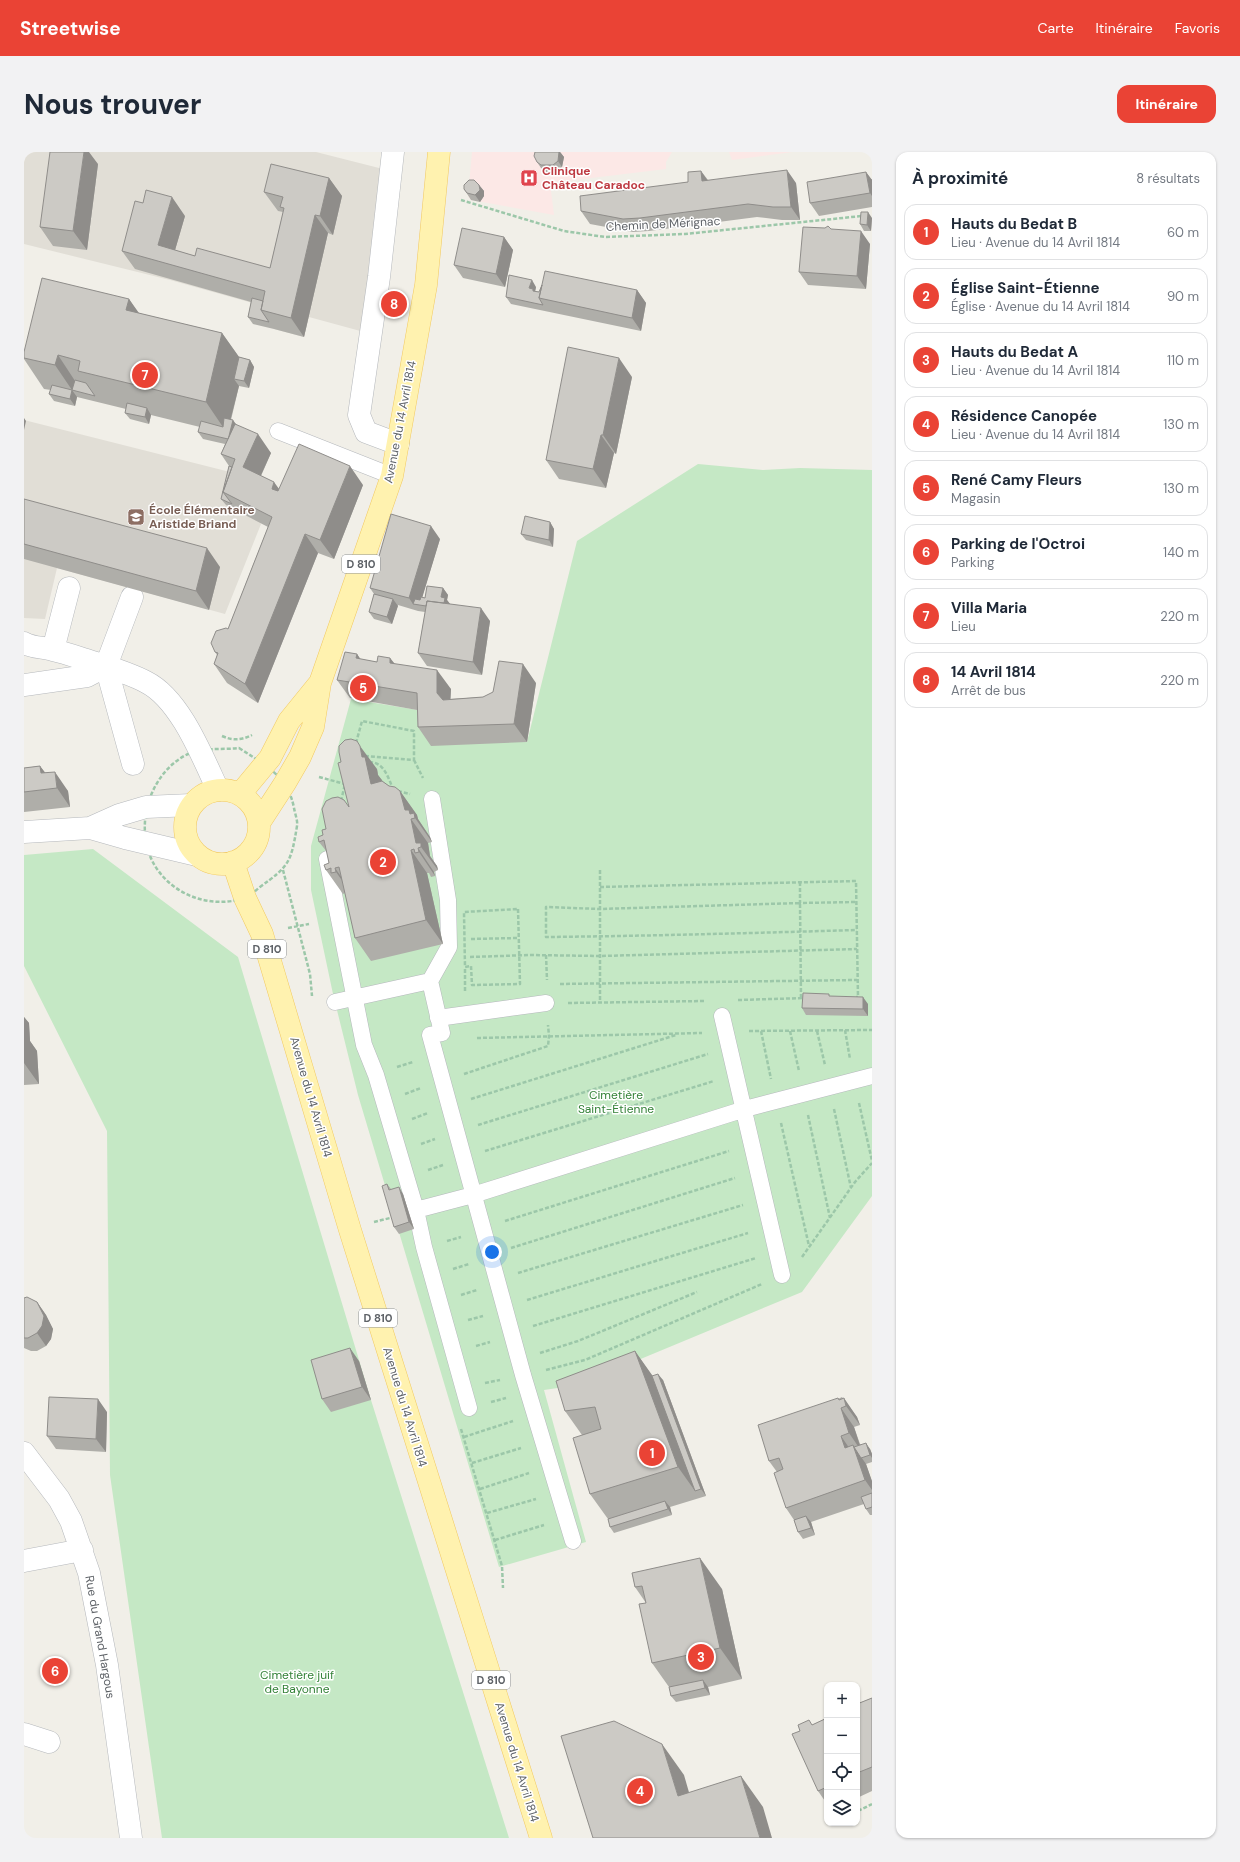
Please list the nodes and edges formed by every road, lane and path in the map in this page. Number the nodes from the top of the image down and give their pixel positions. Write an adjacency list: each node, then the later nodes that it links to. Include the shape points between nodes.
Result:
1 (393, 152): 6 (street, via 379,277 359,415 366,432)
2 (439, 152): 3 (main road, Avenue du 14 Avril 1814 / D 810)
3 (436, 192): 4 (path, Chemin de Mérignac, via 564,232 605,237 685,234); 6 (main road, Avenue du 14 Avril 1814 / D 810, via 426,285)
4 (867, 215)
5 (278, 431): 7 (lane)
6 (398, 444): 7 (main road, Avenue du 14 Avril 1814 / D 810)
7 (392, 476): 13 (main road, Avenue du 14 Avril 1814 / D 810)
8 (69, 588): 11 (street)
9 (132, 597): 12 (street)
10 (24, 642): 11 (street, via 30,646)
11 (53, 650): 12 (street)
12 (106, 666): 14 (street, via 87,676); 18 (street, via 147,682 169,700); 21 (street)
13 (320, 683): 22 (main road, Avenue du 14 Avril 1814 / D 810, via 289,721); 25 (main road, Avenue du 14 Avril 1814 / D 810, via 313,727)
14 (24, 685)
15 (255, 733): 16 (path, via 244,740 228,739)
16 (216, 734)
17 (355, 748): 19 (path, via 362,721 414,731 414,760)
18 (200, 751): 22 (path, via 239,748); 27 (street); 33 (path, via 186,756 165,772 154,786)
19 (360, 755)
20 (364, 762): 29 (path, via 375,762 380,765)
21 (133, 764)
22 (265, 765): 25 (path); 28 (main road, Avenue du 14 Avril 1814 / D 810)
23 (319, 777): 26 (path)
24 (347, 778): 26 (path)
25 (285, 783): 34 (main road, Avenue du 14 Avril 1814 / D 810); 44 (path, via 297,824 291,855 283,870)
26 (345, 784): 32 (path)
27 (218, 790): 28 (main road); 31 (main road, via 198,797)
28 (240, 794): 34 (main road, via 256,812)
29 (395, 794)
30 (432, 799): 62 (lane, via 448,900 449,947)
31 (191, 805): 33 (street); 38 (main road, via 184,826 190,846)
32 (340, 806)
33 (146, 807): 35 (street); 37 (path)
34 (259, 823): 40 (main road, via 258,836 253,847)
35 (90, 828): 36 (street); 37 (street)
36 (24, 832)
37 (146, 843): 38 (street); 44 (path, via 155,866 184,895 213,902)
38 (197, 855): 40 (main road, via 214,863)
39 (327, 859): 67 (lane)
40 (233, 862): 44 (main road, Avenue du 14 Avril 1814 / D 810)
41 (600, 870): 43 (path)
42 (800, 882): 43 (path); 45 (path, via 856,881); 46 (path)
43 (600, 887): 47 (path)
44 (245, 898): 148 (main road, Avenue du 14 Avril 1814 / D 810, via 264,941 353,1238)
45 (856, 902): 46 (path); 48 (path)
46 (800, 903): 47 (path); 49 (path)
47 (600, 909): 50 (path); 50 (path, via 546,907 546,937)
48 (857, 930): 49 (path); 53 (path)
49 (801, 931): 50 (path); 54 (path)
50 (600, 936): 57 (path)
51 (518, 938): 52 (path); 52 (path, via 518,909 464,912); 55 (path)
52 (464, 940): 58 (path)
53 (857, 950): 54 (path); 61 (path)
54 (801, 951): 57 (path); 60 (path)
55 (519, 955): 56 (path); 58 (path); 59 (path, via 520,984 472,985 471,966)
56 (546, 955): 57 (path); 64 (path, via 546,980)
57 (601, 956): 63 (path)
58 (464, 957): 59 (path)
59 (464, 967): 66 (path, via 465,992)
60 (801, 980): 61 (path); 63 (path); 69 (path)
61 (858, 980): 68 (path, via 858,997)
62 (430, 981): 67 (lane); 77 (lane)
63 (601, 983): 65 (path); 74 (path)
64 (550, 984)
65 (558, 984)
66 (459, 992)
67 (355, 997): 73 (lane); 86 (lane, via 364,1045)
68 (851, 997)
69 (801, 998): 70 (path); 71 (path)
70 (808, 998)
71 (731, 1000)
72 (708, 1001): 74 (path)
73 (335, 1002)
74 (600, 1003): 75 (path)
75 (546, 1004): 77 (lane); 82 (path)
76 (722, 1016): 83 (lane)
77 (440, 1025): 82 (path, via 450,1038); 84 (lane, via 430,1035)
78 (872, 1030): 80 (path)
79 (761, 1031): 80 (path); 83 (path); 90 (path)
80 (790, 1031): 89 (path)
81 (679, 1033): 82 (path); 83 (path); 92 (path)
82 (549, 1036): 88 (path, via 548,1046)
83 (728, 1040): 85 (lane); 95 (path)
84 (435, 1053): 86 (path); 88 (lane)
85 (736, 1074): 93 (lane); 98 (path)
86 (376, 1075): 91 (lane)
87 (872, 1076): 89 (lane)
88 (442, 1081): 91 (path); 92 (lane)
89 (803, 1094): 90 (lane); 106 (path)
90 (776, 1101): 93 (lane); 110 (path)
91 (383, 1102): 94 (lane)
92 (449, 1106): 94 (path); 95 (lane)
93 (745, 1110): 96 (lane); 102 (lane)
94 (390, 1126): 97 (lane)
95 (456, 1132): 97 (path); 98 (lane)
96 (753, 1144): 100 (lane); 109 (path, via 491,1225)
97 (398, 1152): 101 (lane)
98 (463, 1158): 101 (path); 102 (lane)
99 (872, 1163): 106 (path)
100 (759, 1170): 103 (lane); 113 (path, via 506,1249)
101 (405, 1178): 104 (lane)
102 (473, 1195): 104 (lane); 109 (lane)
103 (765, 1198): 108 (lane); 116 (path, via 506,1277)
104 (416, 1210): 111 (lane)
105 (394, 1217): 107 (path)
106 (830, 1218): 110 (path)
107 (369, 1223)
108 (772, 1226): 112 (lane); 119 (path)
109 (483, 1230): 111 (path); 113 (lane)
110 (809, 1246): 114 (path, via 793,1269)
111 (424, 1247): 115 (lane)
112 (777, 1252): 114 (lane); 121 (path)
113 (490, 1257): 115 (path); 116 (lane)
114 (782, 1275): 124 (path, via 585,1360)
115 (432, 1276): 118 (lane)
116 (497, 1283): 118 (path); 119 (lane)
117 (697, 1292): 123 (path, via 578,1341)
118 (439, 1302): 120 (lane)
119 (504, 1309): 120 (path); 121 (lane)
120 (446, 1327): 122 (lane)
121 (511, 1335): 122 (path); 123 (lane)
122 (454, 1353): 125 (lane)
123 (518, 1359): 124 (lane)
124 (523, 1375): 125 (path); 126 (lane)
125 (464, 1388): 127 (lane)
126 (528, 1392): 127 (path); 128 (lane)
127 (469, 1408): 129 (path, via 457,1413)
128 (534, 1414): 129 (path); 130 (lane)
129 (464, 1437): 132 (path)
130 (542, 1441): 132 (path); 133 (lane)
131 (24, 1454): 140 (street, Rue du Grand Hargous, via 59,1499 72,1521)
132 (472, 1464): 134 (path)
133 (550, 1467): 134 (path); 135 (lane)
134 (480, 1489): 136 (path)
135 (558, 1492): 136 (path); 137 (lane)
136 (487, 1513): 138 (path)
137 (566, 1519): 138 (path); 139 (lane)
138 (495, 1540): 142 (path, via 502,1566)
139 (573, 1541)
140 (82, 1550): 141 (street); 147 (street, Rue du Grand Hargous, via 107,1665)
141 (24, 1561)
142 (503, 1588)
143 (24, 1734): 144 (street)
144 (49, 1742)
145 (872, 1804): 146 (path)
146 (860, 1809)
147 (131, 1838)
148 (541, 1838)

